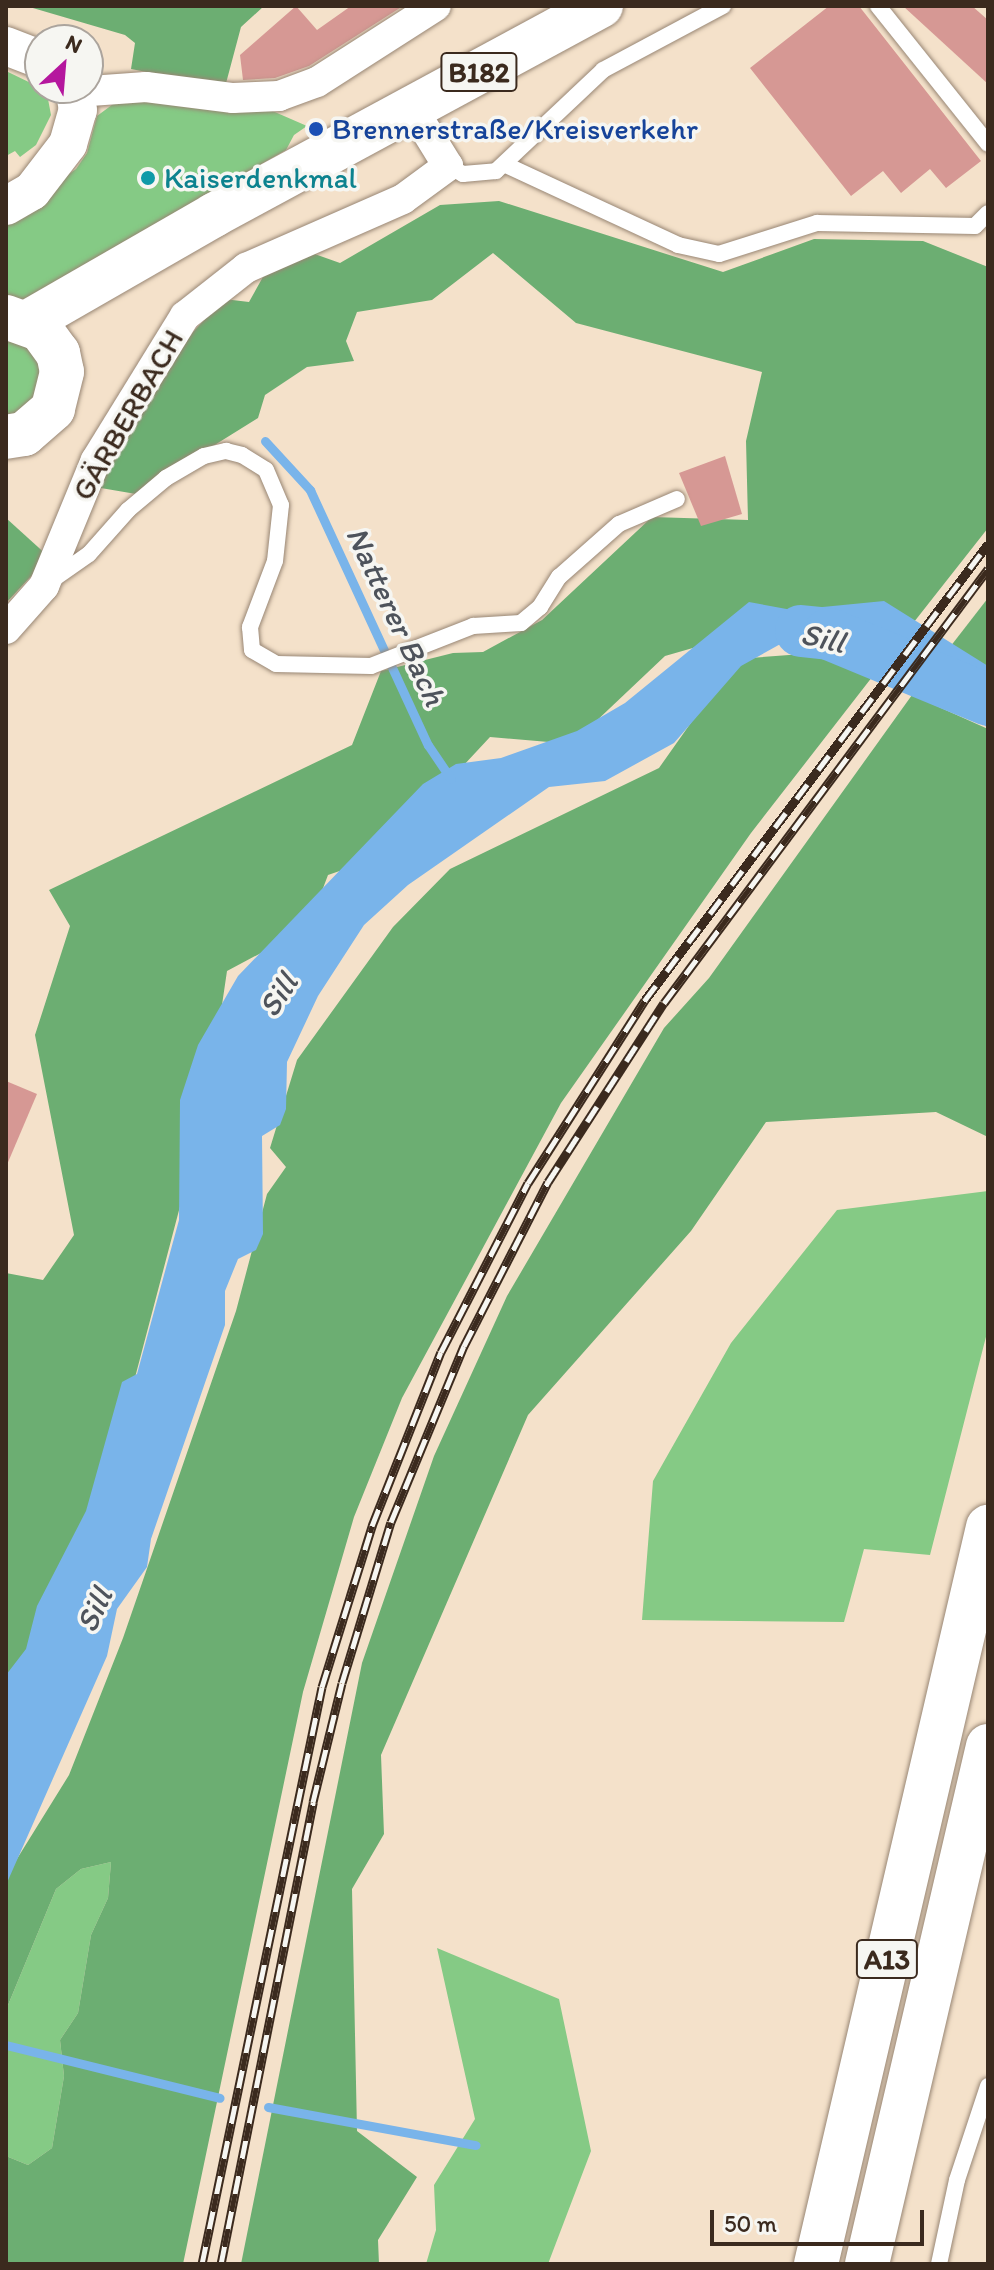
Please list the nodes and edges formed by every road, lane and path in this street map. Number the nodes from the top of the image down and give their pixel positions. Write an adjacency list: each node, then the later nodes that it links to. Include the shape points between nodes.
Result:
1 (436, 6): 7 (street, via 317,82 279,96)
2 (583, 6): 6 (main road, B182)
3 (601, 6): 6 (main road, B182)
4 (723, 6): 12 (lane, via 603,70)
5 (878, 6): 10 (lane)
6 (546, 36): 9 (main road, B182)
7 (104, 89)
8 (75, 104): 11 (street, via 75,127)
9 (412, 108): 13 (street); 17 (main road, B182)
10 (988, 144)
11 (57, 160): 14 (street); 15 (street, via 32,191)
12 (506, 165): 13 (lane, via 481,176); 16 (lane, via 678,245 719,254 817,223 975,226)
13 (448, 166): 22 (street, GÄRBERBACH, via 403,199 246,268 185,316 96,460)
14 (6, 179)
15 (6, 206)
16 (988, 213)
17 (134, 265): 18 (main road, B182); 19 (main road, B182)
18 (17, 319): 19 (main road, B182)
19 (58, 353): 20 (main road, via 61,391 53,409 24,434)
20 (6, 437)
21 (677, 499): 22 (lane, via 619,524 559,577 540,607 521,623 473,626 371,666 276,664 252,650 250,627 275,561 281,505 266,470 226,451 204,456 166,478 89,554)
22 (44, 586): 23 (street, GÄRBERBACH)
23 (6, 629)
24 (988, 1527): 27 (main road, A13)
25 (988, 1746): 28 (main road, A13)
26 (988, 2086): 29 (lane, via 957,2180)
27 (816, 2264)
28 (867, 2264)
29 (939, 2264)

